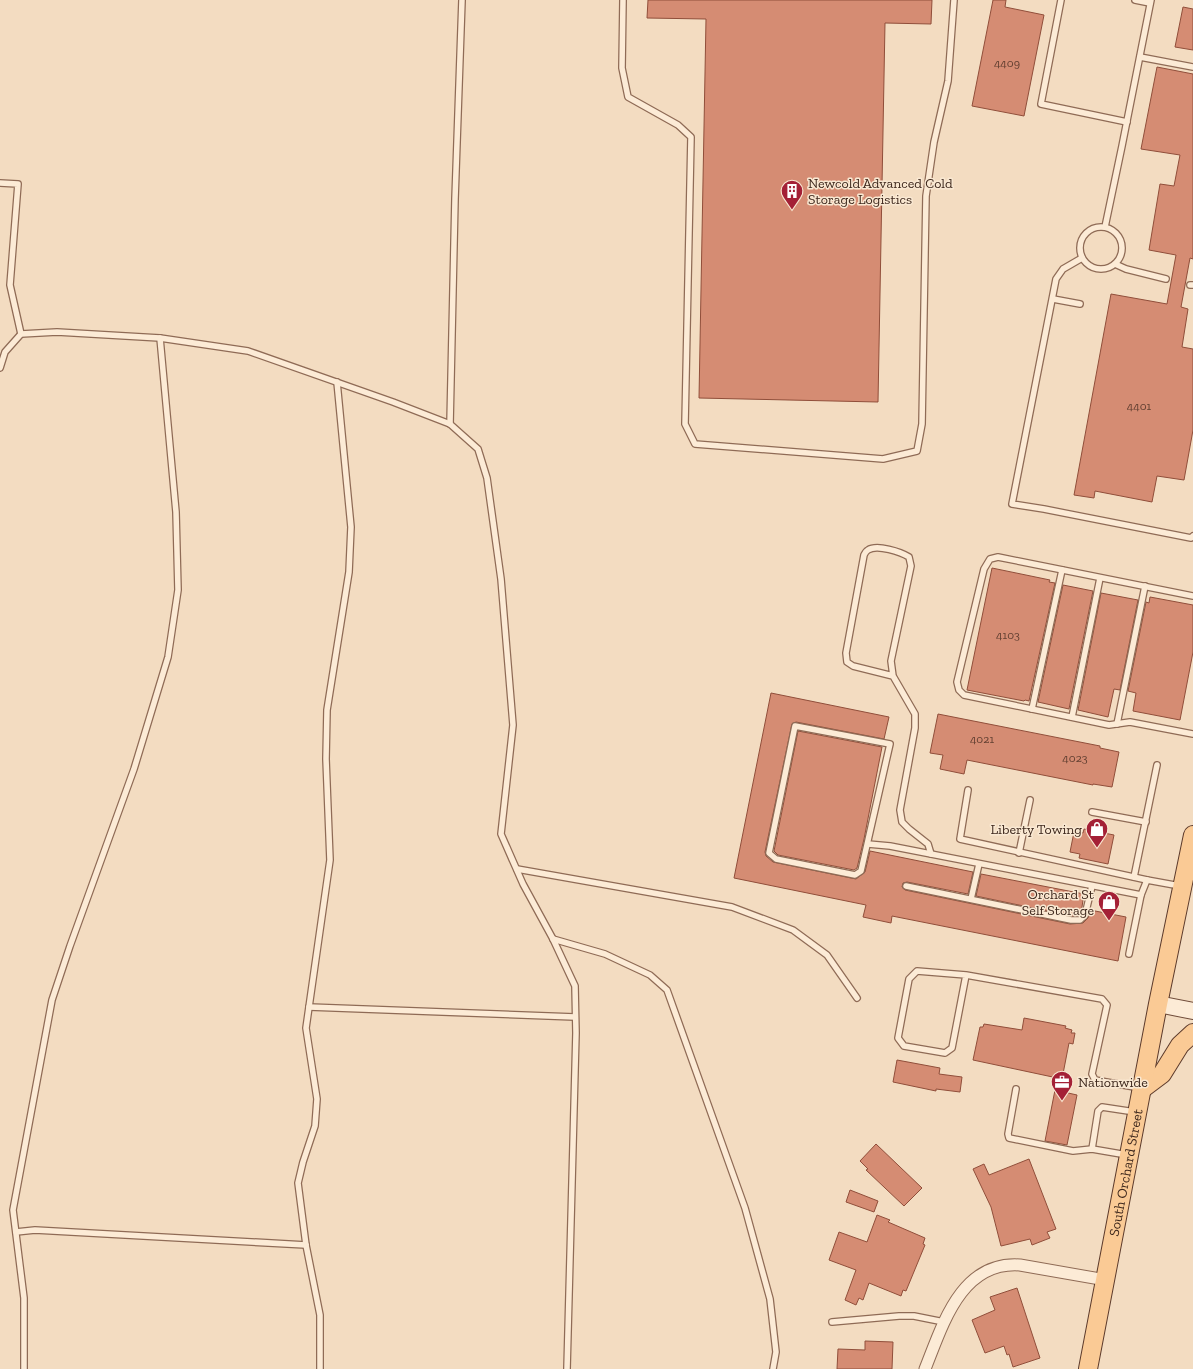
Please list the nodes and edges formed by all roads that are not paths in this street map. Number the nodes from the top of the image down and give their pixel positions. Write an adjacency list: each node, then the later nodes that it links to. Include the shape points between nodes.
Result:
1 (462, 0): 21 (lane)
2 (623, 0): 3 (lane, via 622,68 628,97 678,125 691,137 685,424 695,444 883,459 917,451 922,424 926,196 934,142 948,81)
3 (954, 0)
4 (1061, 0): 9 (lane, via 1041,104)
5 (1135, 0): 6 (lane)
6 (1150, 1): 7 (lane)
7 (1140, 57): 8 (lane); 9 (lane)
8 (1193, 67)
9 (1127, 122): 11 (lane)
10 (0, 183): 17 (lane, via 18,184 10,285)
11 (1105, 227): 12 (lane, via 1093,228 1084,236 1080,247); 13 (lane, via 1116,234 1122,246 1122,253)
12 (1082, 258): 13 (lane, via 1097,269); 15 (lane, via 1063,269 1056,278)
13 (1115, 264): 14 (lane)
14 (1166, 279)
15 (1053, 299): 16 (lane); 22 (lane, via 1012,504 1191,538)
16 (1080, 304)
17 (21, 334): 18 (lane, via 57,332); 19 (lane, via 5,352)
18 (160, 338): 20 (lane, via 248,351); 64 (lane, via 176,512 178,590 168,657 134,769 52,1000 13,1210)
19 (0, 368)
20 (337, 382): 21 (lane); 55 (lane, via 350,528 349,572 328,710 326,759 330,860)
21 (450, 424): 42 (lane, via 478,449 488,486 502,579 513,726 501,834)
22 (1193, 536)
23 (1062, 570): 24 (lane); 28 (lane); 28 (lane, via 998,557 990,559 984,569 957,682 959,690 964,695)
24 (1100, 578): 25 (lane); 29 (lane)
25 (1145, 586): 26 (lane); 30 (lane)
26 (1193, 596)
27 (893, 676): 27 (lane, via 891,661 911,566 909,557 902,553 876,547 864,555 846,662); 40 (lane, via 915,714 900,810 902,822 928,844)
28 (1032, 709): 29 (lane)
29 (1072, 717): 30 (lane, via 1109,725)
30 (1117, 724): 31 (lane, via 1130,722)
31 (1193, 734)
32 (1157, 765): 36 (lane)
33 (968, 790): 39 (lane, via 960,840)
34 (1030, 800): 39 (lane)
35 (1092, 812): 36 (lane)
36 (1146, 822): 43 (lane)
37 (1193, 835): 47 (main road, South Orchard Street)
38 (868, 844): 38 (lane, via 890,744 795,726 769,853 776,859 855,875 861,871); 40 (lane)
39 (1019, 853): 43 (lane)
40 (931, 854): 41 (lane)
41 (979, 864): 46 (lane); 49 (lane)
42 (517, 870): 50 (lane); 53 (lane, via 732,907 786,927 827,955)
43 (1134, 877): 44 (lane)
44 (1147, 880): 47 (lane); 48 (lane)
45 (906, 886): 49 (lane)
46 (1092, 886): 48 (lane); 49 (lane, via 1085,915 1080,920)
47 (1182, 887): 54 (main road, South Orchard Street)
48 (1141, 895): 51 (lane)
49 (971, 899)
50 (553, 939): 57 (lane, via 575,986); 72 (lane, via 605,954 650,975 667,990 749,1223 770,1299 776,1352)
51 (1129, 954)
52 (966, 975): 52 (lane, via 952,1048 945,1053 904,1046 898,1038 909,980 913,975 917,971); 59 (lane, via 1102,999 1107,1005 1092,1074 1095,1080)
53 (857, 998)
54 (1158, 1004): 56 (main road); 59 (main road, South Orchard Street)
55 (309, 1007): 57 (lane); 65 (lane, via 306,1028 317,1098 315,1126 298,1183)
56 (1193, 1011)
57 (575, 1017): 71 (lane)
58 (1193, 1033): 59 (main road, via 1180,1045 1162,1074)
59 (1142, 1089): 61 (main road, South Orchard Street)
60 (1016, 1090): 62 (lane, via 1009,1138 1074,1151)
61 (1138, 1112): 62 (lane, via 1102,1107 1098,1111); 63 (main road, South Orchard Street)
62 (1092, 1149): 63 (lane)
63 (1129, 1156): 66 (main road, South Orchard Street)
64 (16, 1232): 65 (lane, via 35,1230); 69 (lane, via 24,1298)
65 (306, 1245): 70 (lane, via 320,1315)
66 (1106, 1280): 68 (street, via 1020,1265 997,1266 978,1276 958,1296); 74 (main road, South Orchard Street)
67 (832, 1322): 68 (lane, via 914,1316)
68 (944, 1322): 73 (street)
69 (24, 1369)
70 (320, 1369)
71 (567, 1369)
72 (773, 1369)
73 (925, 1369)
74 (1088, 1369)

